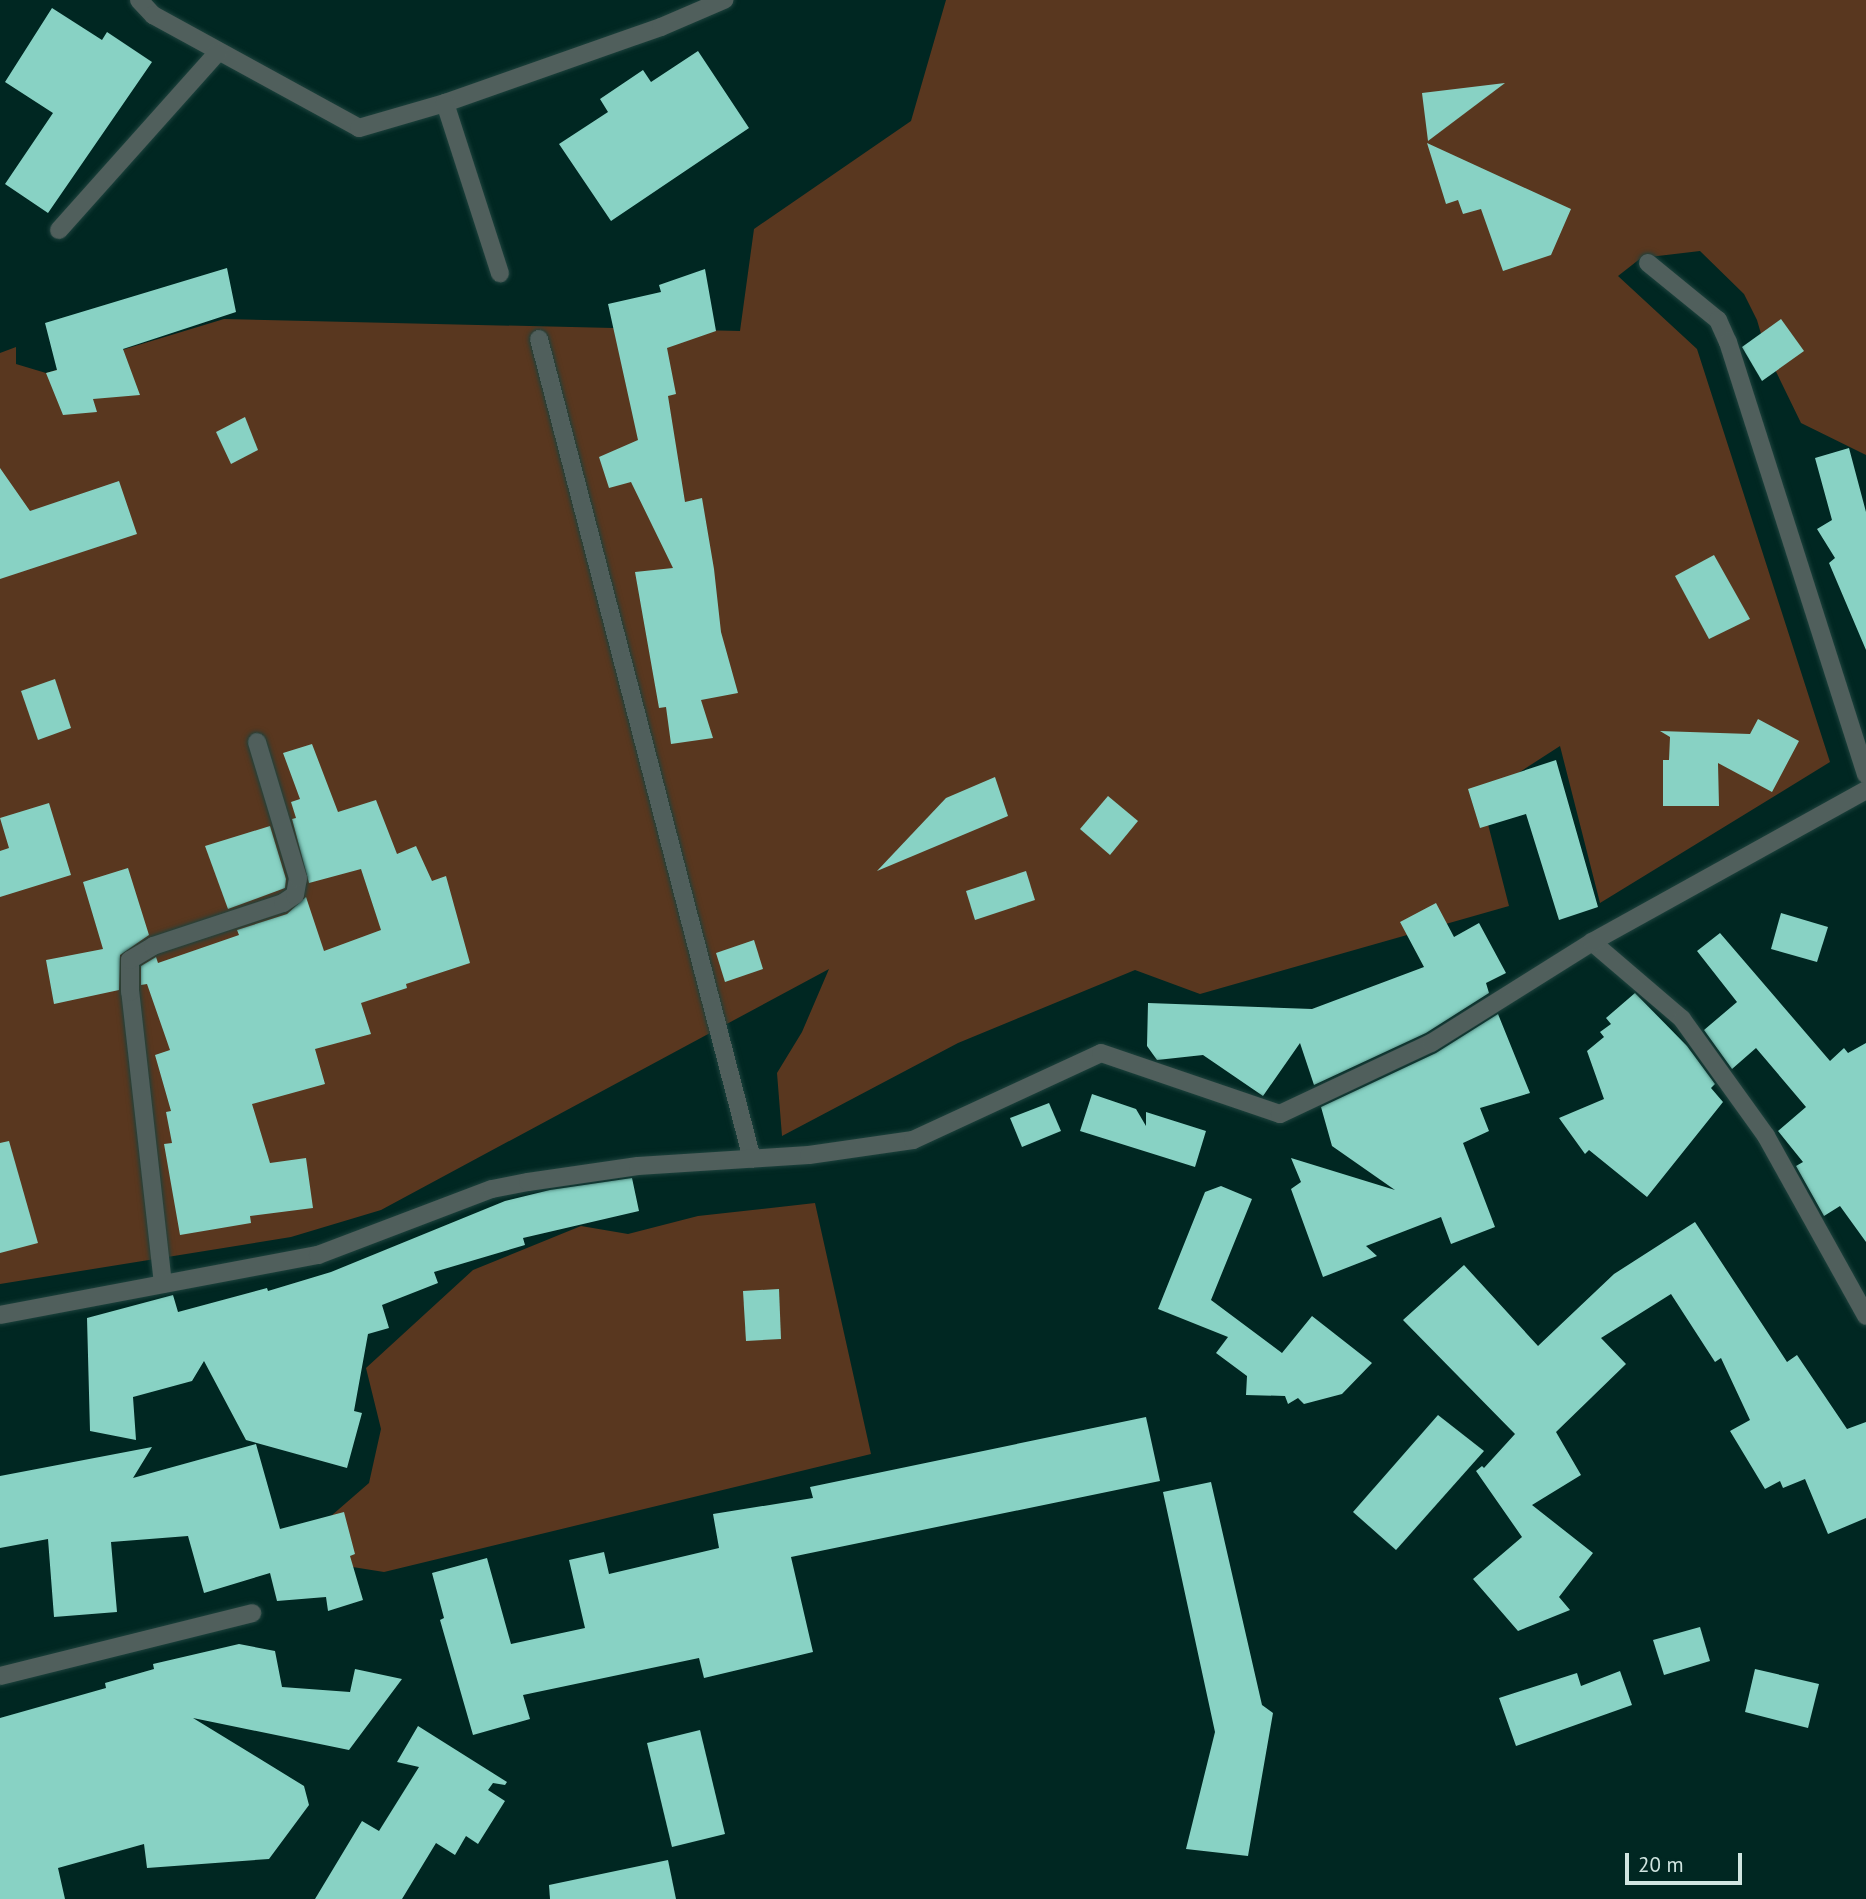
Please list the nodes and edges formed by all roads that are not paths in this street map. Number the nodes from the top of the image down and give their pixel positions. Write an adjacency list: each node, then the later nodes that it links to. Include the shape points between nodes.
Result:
1 (139, 0): 3 (street, via 153,15)
2 (724, 0): 4 (street, via 661,27)
3 (218, 52): 4 (street, via 359,128); 5 (street)
4 (445, 103): 7 (street)
5 (59, 230)
6 (1648, 263): 10 (street, via 1718,320 1728,342)
7 (500, 273)
8 (539, 339): 13 (street)
9 (257, 742): 14 (street, via 298,877 295,895 153,946 130,960)
10 (1866, 774)
11 (1866, 790): 12 (street)
12 (1592, 942): 13 (street, via 1431,1043 1280,1114 1101,1053 913,1140); 16 (street, via 1682,1019 1766,1136)
13 (752, 1159): 14 (street, via 638,1166 492,1189 318,1255)
14 (163, 1284): 15 (street)
15 (0, 1315)
16 (1866, 1316)
17 (252, 1613): 18 (street)
18 (0, 1676)

